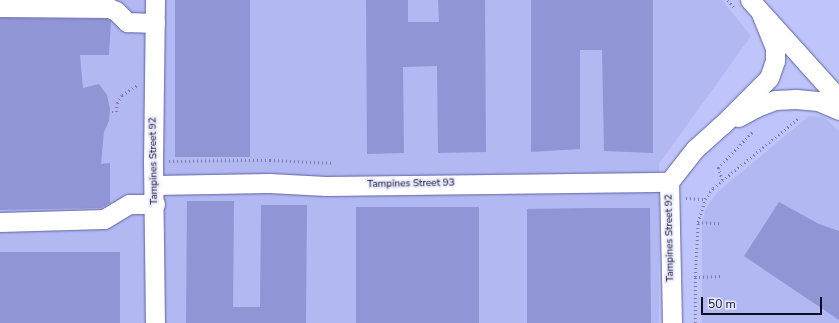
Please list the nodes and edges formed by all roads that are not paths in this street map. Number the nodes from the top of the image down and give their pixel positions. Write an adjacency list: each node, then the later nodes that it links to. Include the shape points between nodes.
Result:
1 (155, 0): 4 (street, Tampines Street 92)
2 (0, 7): 4 (street, via 109,8 128,22)
3 (756, 7): 5 (street, Tampines Street 92); 7 (street, Tampines Street 92, via 775,48 775,61 768,78)
4 (155, 23): 9 (street, Tampines Street 92)
5 (839, 99)
6 (839, 110): 7 (street, Tampines Street 92, via 818,101 775,100 757,106)
7 (722, 125): 8 (street, Tampines Street 92, via 695,149)
8 (669, 182): 9 (street, Tampines Street 93, via 326,186 269,183); 13 (street, Tampines Street 92)
9 (154, 185): 10 (street, Tampines Street 92)
10 (155, 204): 11 (street, via 129,204 104,219); 12 (street, Tampines Street 92)
11 (0, 222)
12 (155, 323)
13 (672, 323)

